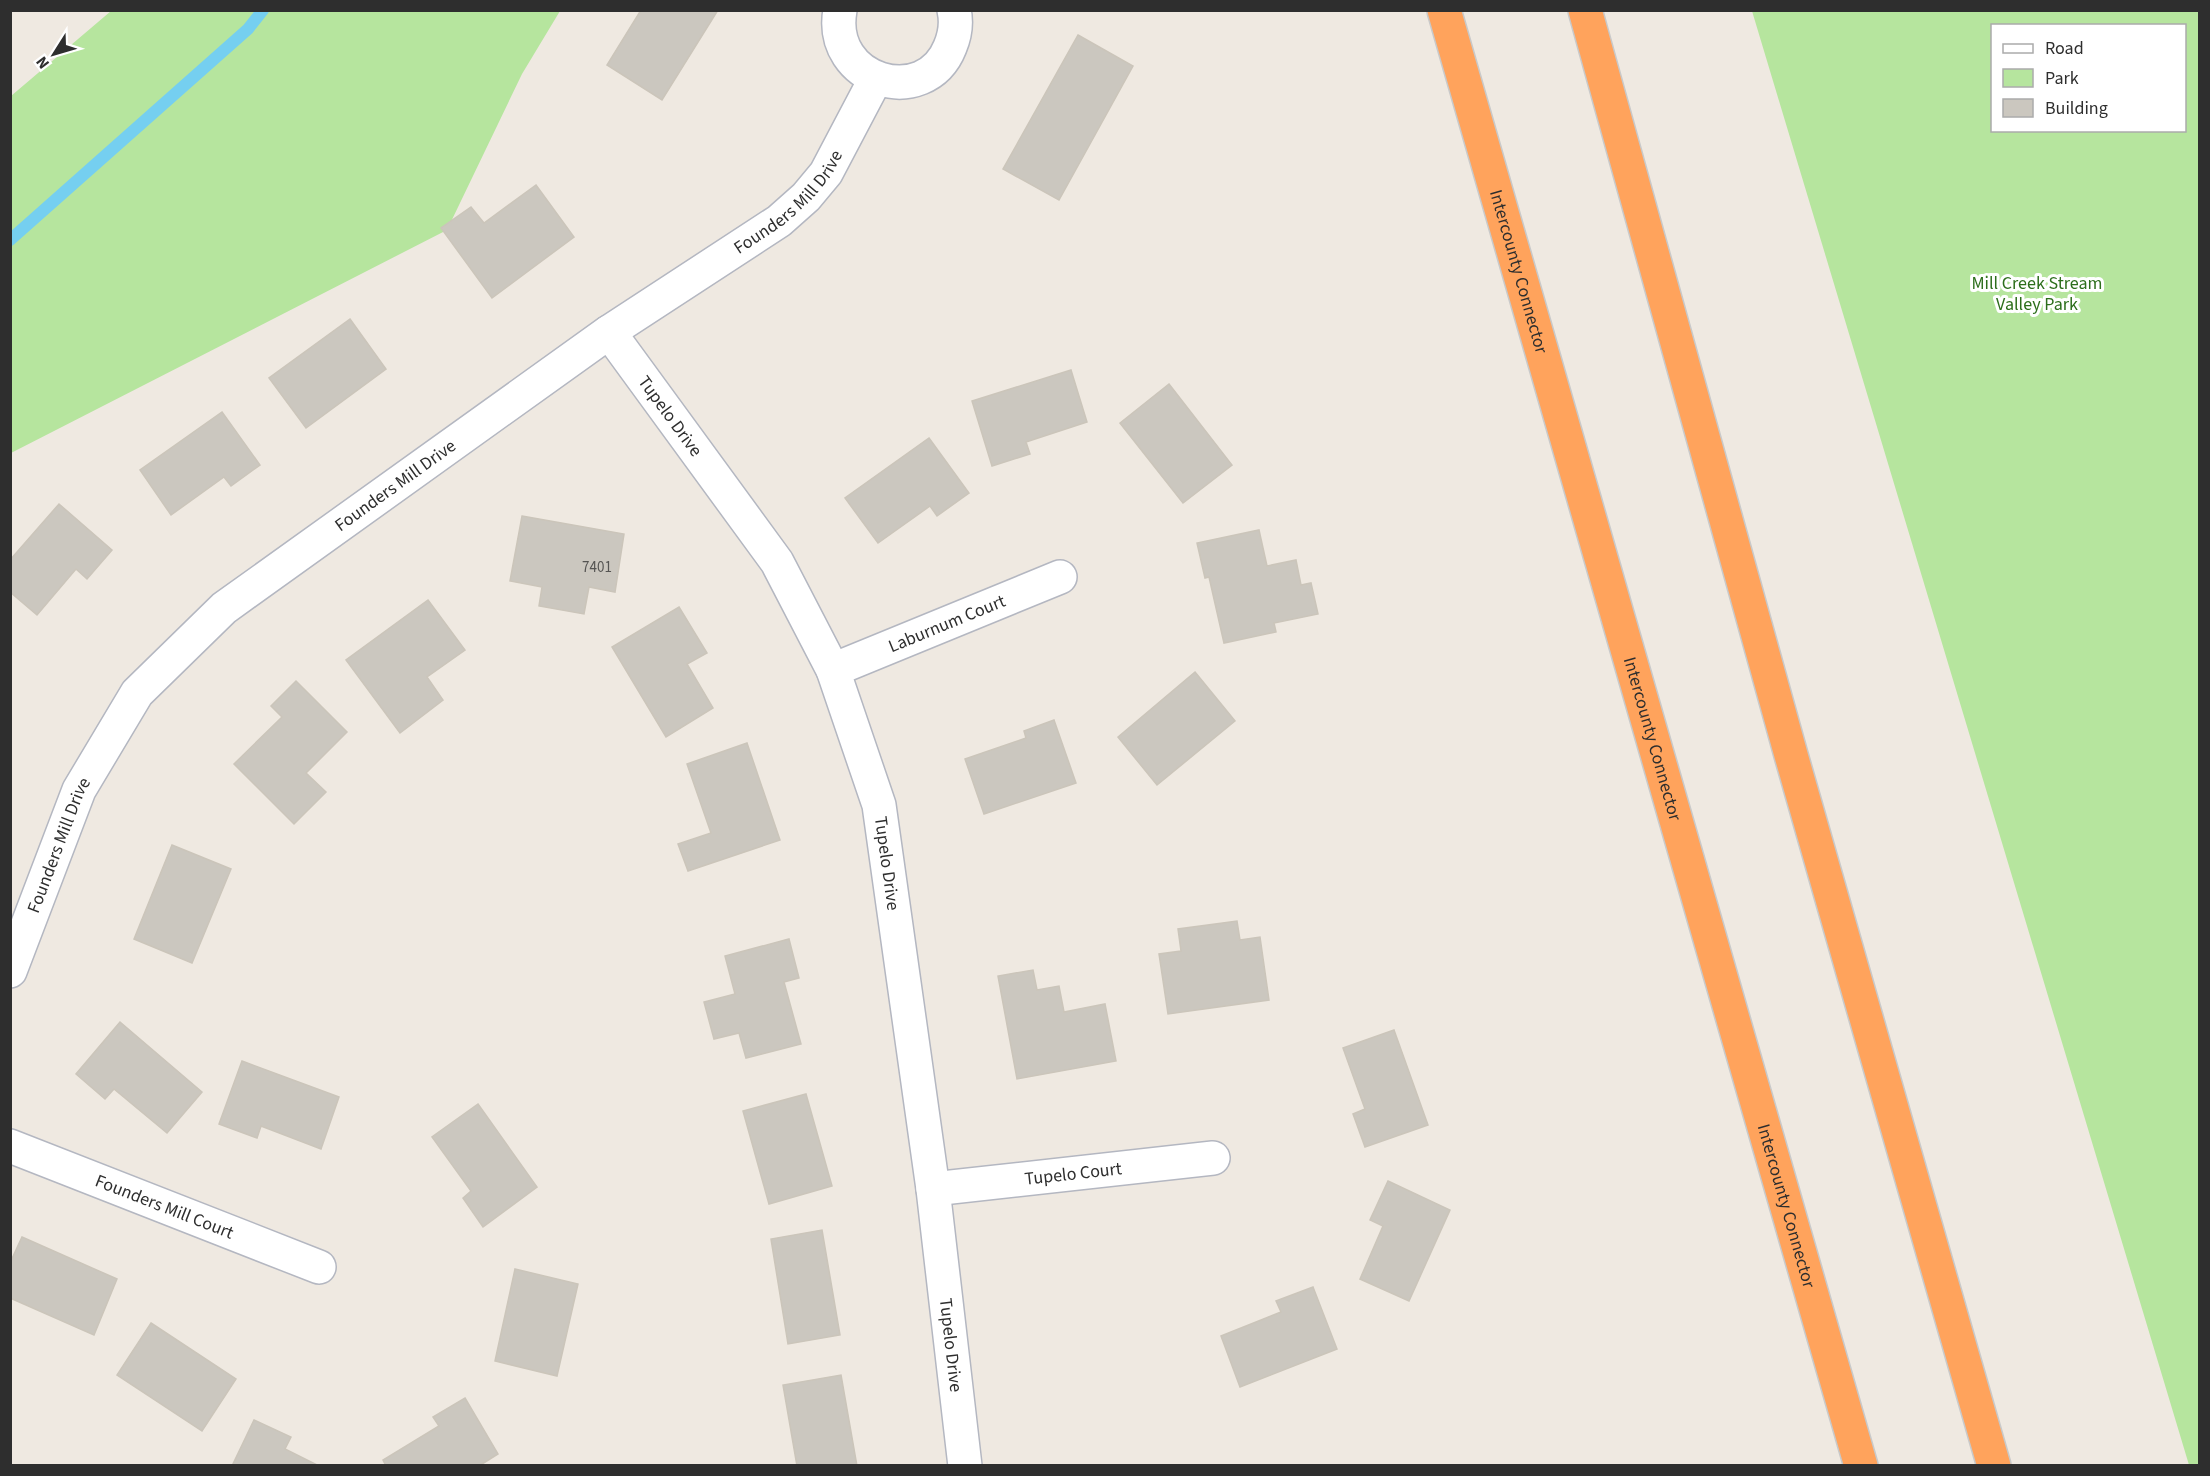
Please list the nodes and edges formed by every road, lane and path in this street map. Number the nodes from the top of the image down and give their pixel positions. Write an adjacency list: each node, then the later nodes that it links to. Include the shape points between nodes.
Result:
1 (840, 10): 5 (street, via 840,39 848,56)
2 (954, 10): 5 (street, via 955,35 947,54 934,69 916,79 896,82)
3 (1444, 10): 15 (highway, Intercounty Connector)
4 (1585, 10): 16 (highway)
5 (876, 78): 6 (street, Founders Mill Drive, via 826,173 806,197 779,221)
6 (609, 332): 8 (street, Tupelo Drive, via 777,561); 9 (street, Founders Mill Drive, via 224,608 137,693 79,790)
7 (1060, 577): 8 (street, Laburnum Court)
8 (833, 670): 12 (street, Tupelo Drive, via 879,805)
9 (10, 971)
10 (10, 1146): 13 (street, Founders Mill Court)
11 (1213, 1158): 12 (street, Tupelo Court)
12 (933, 1189): 14 (street, Tupelo Drive)
13 (320, 1267)
14 (965, 1466)
15 (1861, 1466)
16 (1994, 1466)

